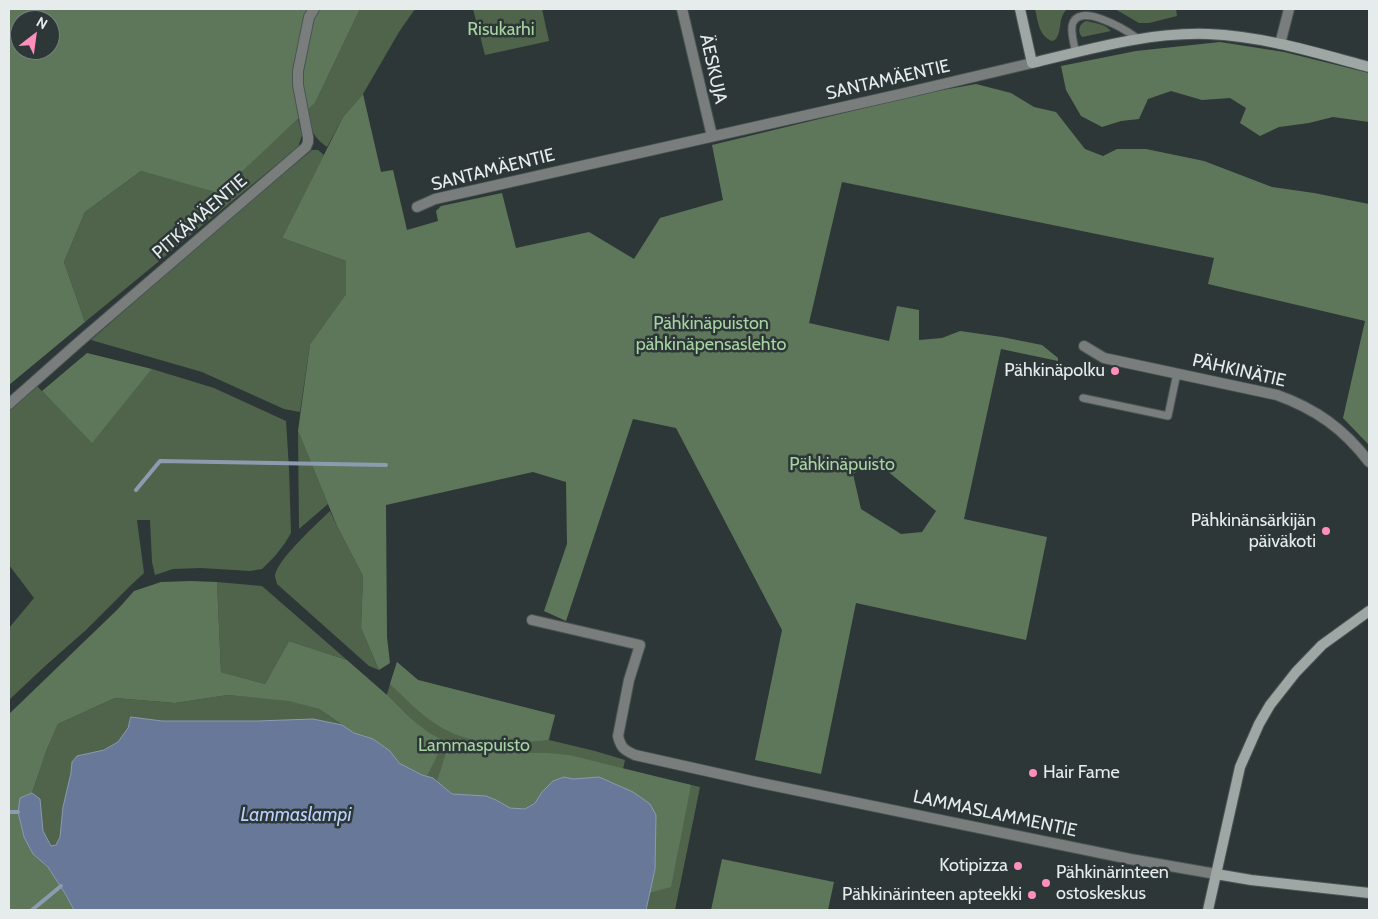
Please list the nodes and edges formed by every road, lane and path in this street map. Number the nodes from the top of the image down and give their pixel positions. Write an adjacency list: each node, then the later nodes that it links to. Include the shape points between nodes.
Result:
1 (314, 9): 15 (street, PITKÄMÄENTIE, via 309,17 298,71 308,136 306,146)
2 (682, 9): 10 (street, ÄESKUJA)
3 (1020, 9): 8 (street)
4 (1289, 9): 6 (street)
5 (1137, 38): 6 (street, SANTAMÄENTIE, via 1208,34); 7 (street, SANTAMÄENTIE); 7 (lane, via 1110,19 1086,13 1075,18 1072,24)
6 (1280, 44): 9 (street, SANTAMÄENTIE)
7 (1076, 53): 8 (street, SANTAMÄENTIE)
8 (1032, 63): 10 (street, SANTAMÄENTIE)
9 (1369, 67)
10 (712, 136): 11 (street, SANTAMÄENTIE, via 444,197)
11 (417, 207)
12 (1084, 346): 13 (street, PÄHKINÄTIE, via 1104,358)
13 (1177, 373): 14 (lane, via 1168,416); 16 (street, PÄHKINÄTIE, via 1277,394 1295,401 1326,419)
14 (1083, 398)
15 (9, 404)
16 (1369, 462)
17 (1369, 611): 19 (street, via 1322,645 1296,672 1260,722 1240,767)
18 (532, 620): 19 (street, LAMMASLAMMENTIE, via 640,645 618,736 620,745 635,755)
19 (1216, 874): 20 (street, LAMMASLAMMENTIE); 21 (street)
20 (1369, 893)
21 (1208, 910)

